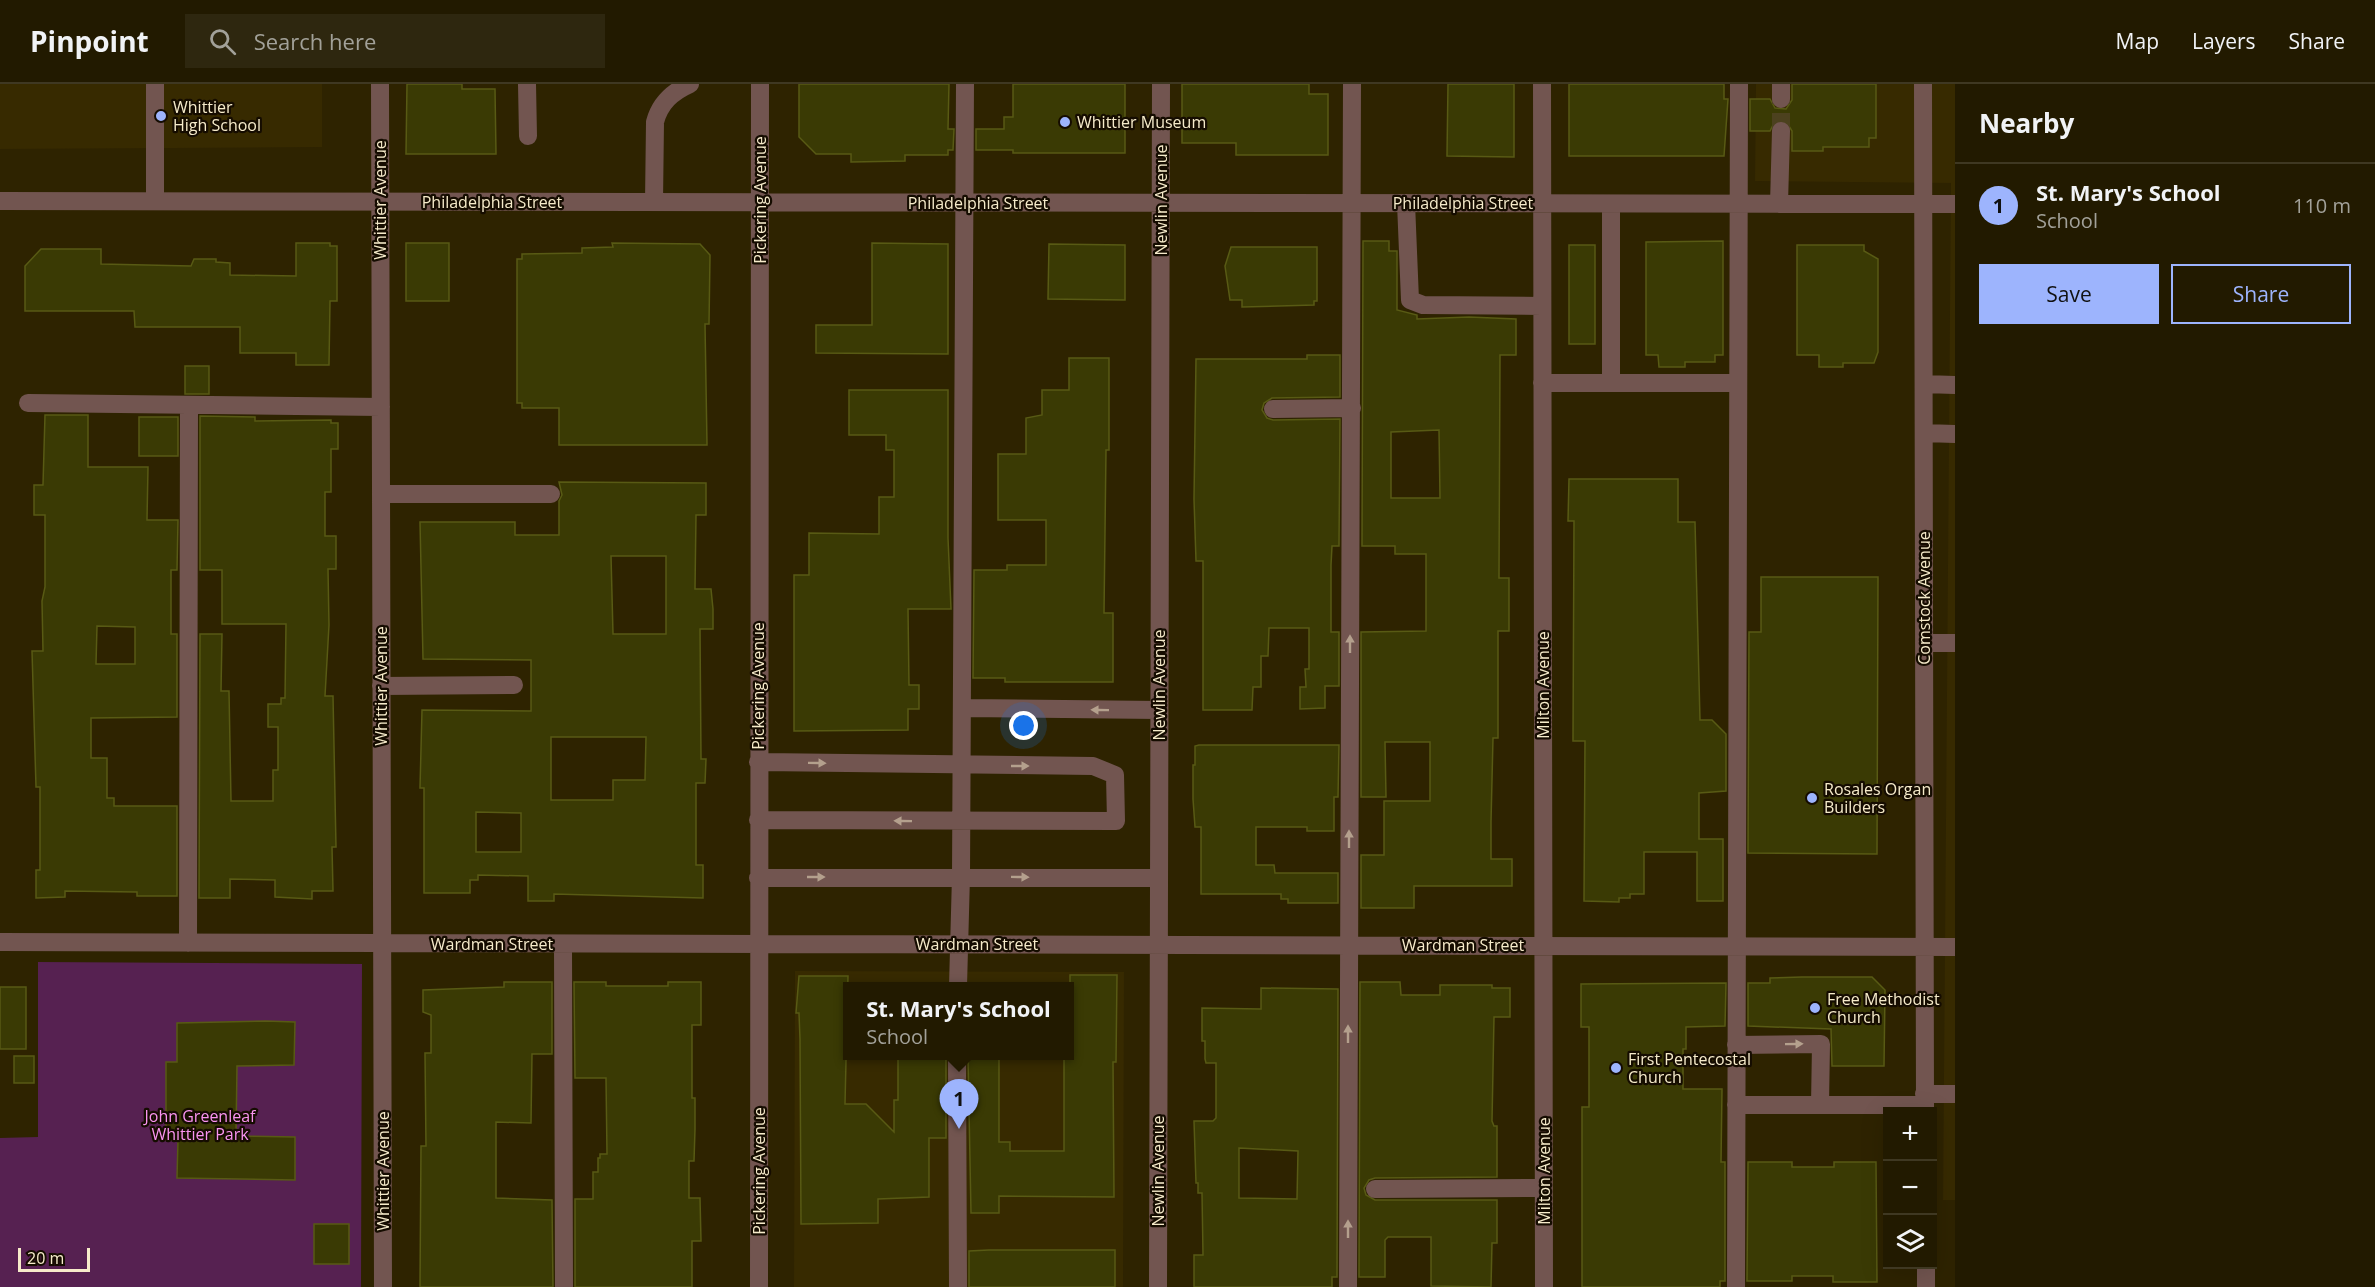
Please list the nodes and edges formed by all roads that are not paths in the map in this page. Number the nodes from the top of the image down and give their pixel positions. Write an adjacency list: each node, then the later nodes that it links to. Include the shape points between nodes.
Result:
1 (155, 84): 15 (street)
2 (380, 84): 16 (street, Whittier Avenue)
3 (527, 84): 13 (street)
4 (690, 84): 17 (street, via 658,109)
5 (760, 84): 18 (street, Pickering Avenue)
6 (965, 84): 19 (street)
7 (1161, 84): 20 (street, Newlin Avenue)
8 (1352, 84): 21 (street)
9 (1542, 84): 23 (street, Milton Avenue)
10 (1739, 84): 25 (street)
11 (1923, 84): 27 (street, Comstock Avenue)
12 (1781, 131): 26 (street)
13 (528, 136)
14 (0, 201): 15 (street, Philadelphia Street)
15 (155, 201): 16 (street, Philadelphia Street)
16 (380, 202): 17 (street, Philadelphia Street); 37 (street, Whittier Avenue)
17 (654, 202): 18 (street, Philadelphia Street)
18 (760, 202): 19 (street, Philadelphia Street); 50 (street, Pickering Avenue)
19 (964, 203): 20 (street, Philadelphia Street); 48 (street)
20 (1162, 203): 21 (street, Philadelphia Street); 49 (street, Newlin Avenue)
21 (1353, 204): 22 (street, Philadelphia Street); 38 (street)
22 (1406, 204): 23 (street, Philadelphia Street); 29 (street, via 1410,300 1423,304)
23 (1541, 204): 24 (street, Philadelphia Street); 29 (street, Milton Avenue)
24 (1611, 204): 25 (street, Philadelphia Street); 31 (street)
25 (1739, 204): 26 (street, Philadelphia Street); 32 (street)
26 (1779, 204): 27 (street, Philadelphia Street)
27 (1924, 204): 28 (street, Philadelphia Street); 33 (street, Comstock Avenue)
28 (1955, 204)
29 (1542, 306): 30 (street, Milton Avenue)
30 (1542, 383): 31 (street); 65 (street, Milton Avenue)
31 (1611, 383): 32 (street)
32 (1738, 383): 66 (street)
33 (1924, 384): 34 (street); 40 (street, Comstock Avenue)
34 (1955, 385)
35 (28, 403): 36 (street)
36 (189, 405): 37 (street); 58 (street)
37 (381, 407): 42 (street, Whittier Avenue)
38 (1352, 408): 39 (street); 62 (street, one-way to 38)
39 (1273, 409)
40 (1924, 433): 41 (street); 44 (street, Comstock Avenue)
41 (1955, 434)
42 (381, 494): 43 (street); 47 (street, Whittier Avenue)
43 (551, 494)
44 (1924, 643): 45 (street); 68 (street, Comstock Avenue)
45 (1955, 643)
46 (514, 685): 47 (street)
47 (381, 686): 60 (street, Whittier Avenue)
48 (962, 708): 49 (street, one-way to 48); 51 (street)
49 (1159, 711): 56 (street, Newlin Avenue)
50 (758, 762): 51 (street, one-way to 51); 52 (street, Pickering Avenue)
51 (962, 766): 53 (street); 53 (street, one-way to 53, via 1092,766 1115,775 1116,821)
52 (758, 820): 53 (street, one-way to 52); 55 (street, Pickering Avenue)
53 (962, 822): 54 (street)
54 (961, 876): 55 (street, one-way to 54); 56 (street, one-way to 56); 61 (street)
55 (758, 878): 64 (street, Pickering Avenue)
56 (1158, 878): 59 (street, Newlin Avenue)
57 (0, 942): 58 (street, Wardman Street)
58 (188, 943): 60 (street, Wardman Street)
59 (1157, 943): 61 (street, Wardman Street); 62 (street, Wardman Street); 83 (street, Newlin Avenue)
60 (381, 944): 63 (street, Wardman Street); 79 (street, Whittier Avenue)
61 (960, 944): 64 (street, Wardman Street); 69 (street)
62 (1348, 944): 65 (street, Wardman Street); 84 (street, one-way to 62)
63 (563, 945): 64 (street, Wardman Street); 80 (street)
64 (758, 946): 81 (street, Pickering Avenue)
65 (1543, 946): 66 (street, Wardman Street); 76 (street, Milton Avenue)
66 (1736, 947): 68 (street, Wardman Street); 70 (street)
67 (1955, 947): 68 (street, Wardman Street)
68 (1924, 948): 73 (street, Comstock Avenue)
69 (958, 982)
70 (1736, 1045): 74 (street); 75 (street, one-way to 75, via 1821,1044)
71 (957, 1060): 82 (street)
72 (1955, 1094): 73 (street)
73 (1924, 1103): 75 (street)
74 (1736, 1105): 75 (street); 86 (street)
75 (1820, 1105)
76 (1544, 1188): 77 (street); 85 (street, Milton Avenue)
77 (1375, 1189)
78 (1926, 1269): 87 (street)
79 (383, 1287)
80 (564, 1287)
81 (759, 1287)
82 (958, 1287)
83 (1158, 1287)
84 (1348, 1287)
85 (1544, 1287)
86 (1736, 1287)
87 (1926, 1287)

